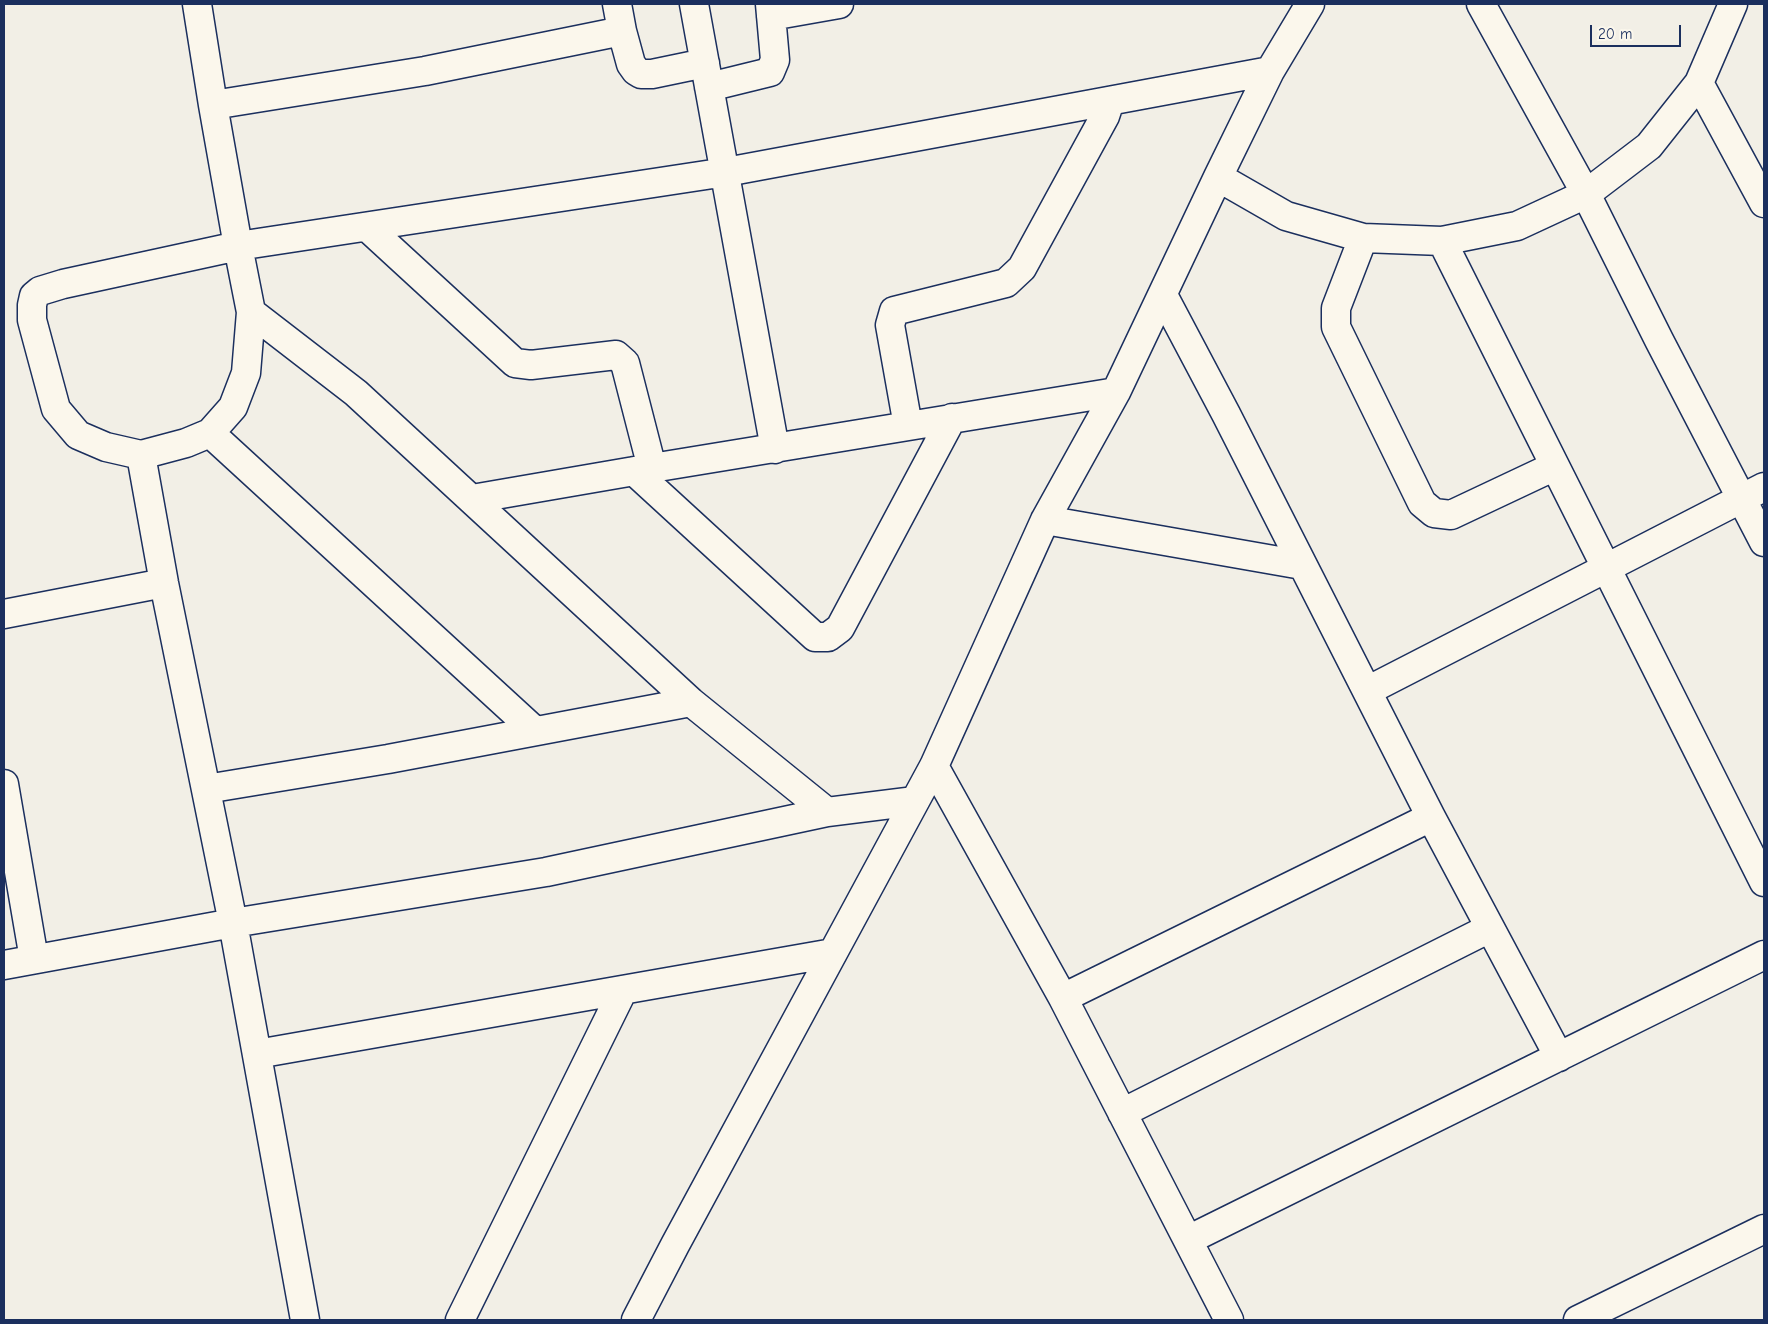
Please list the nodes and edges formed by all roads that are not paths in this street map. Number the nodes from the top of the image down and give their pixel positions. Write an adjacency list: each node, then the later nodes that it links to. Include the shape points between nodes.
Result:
1 (198, 4): 14 (street)
2 (617, 4): 9 (street)
3 (694, 4): 11 (street)
4 (839, 4): 8 (street)
5 (1310, 4): 10 (street)
6 (1481, 4): 17 (street)
7 (1733, 4): 12 (street)
8 (770, 10): 11 (street, via 775,60 770,72)
9 (622, 31): 11 (street, via 631,64 641,74); 14 (street, via 425,71)
10 (1270, 71): 13 (street); 16 (street)
11 (707, 75): 15 (street)
12 (1699, 83): 17 (street, via 1649,146); 18 (street)
13 (1110, 101): 15 (street); 27 (street, via 1105,116 1022,268 1006,283 894,311 890,326)
14 (214, 105): 22 (street)
15 (726, 172): 19 (street); 29 (street)
16 (1218, 177): 20 (street, via 1286,216); 23 (street)
17 (1586, 194): 21 (street, via 1517,226); 33 (street, via 1659,340)
18 (1764, 202)
19 (366, 227): 22 (street); 32 (street, via 515,363 531,365 616,355 625,362)
20 (1363, 238): 21 (street); 31 (street, via 1336,308 1336,327 1422,503 1434,513 1451,515)
21 (1442, 241): 31 (street)
22 (238, 246): 24 (street); 30 (street, via 63,284 40,290 34,296 32,320 56,409 78,435 106,447)
23 (1163, 295): 25 (street); 37 (street)
24 (251, 312): 28 (street, via 246,373 232,407); 34 (street, via 356,393)
25 (1116, 392): 26 (street); 35 (street)
26 (952, 418): 27 (street); 32 (street, via 840,628 828,637 815,637)
27 (908, 426): 29 (street)
28 (210, 433): 30 (street); 43 (street)
29 (775, 449): 32 (street)
30 (141, 455): 39 (street)
31 (1555, 466): 38 (street)
32 (643, 470): 34 (street)
33 (1753, 493): 36 (street); 38 (street)
34 (472, 499): 42 (street)
35 (1045, 520): 37 (street); 44 (street)
36 (1764, 542)
37 (1302, 566): 41 (street)
38 (1607, 568): 41 (street); 50 (street)
39 (164, 583): 40 (street); 46 (street)
40 (4, 614)
41 (1367, 691): 49 (street)
42 (691, 702): 43 (street); 48 (street)
43 (535, 731): 46 (street)
44 (934, 766): 47 (street); 58 (street)
45 (4, 784): 55 (street)
46 (206, 789): 51 (street)
47 (915, 801): 48 (street); 53 (street)
48 (827, 812): 51 (street, via 546,872)
49 (1431, 817): 52 (street); 58 (street)
50 (1764, 882)
51 (233, 923): 55 (street); 59 (street)
52 (1490, 928): 60 (street); 61 (street)
53 (833, 953): 57 (street); 66 (street)
54 (1764, 955): 60 (street)
55 (34, 959): 56 (street)
56 (4, 964)
57 (623, 990): 59 (street); 65 (street)
58 (1063, 998): 61 (street)
59 (257, 1054): 64 (street)
60 (1559, 1057): 63 (street)
61 (1122, 1113): 63 (street)
62 (1764, 1228): 68 (street)
63 (1188, 1240): 67 (street)
64 (305, 1320)
65 (460, 1320)
66 (636, 1320)
67 (1229, 1320)
68 (1578, 1320)

